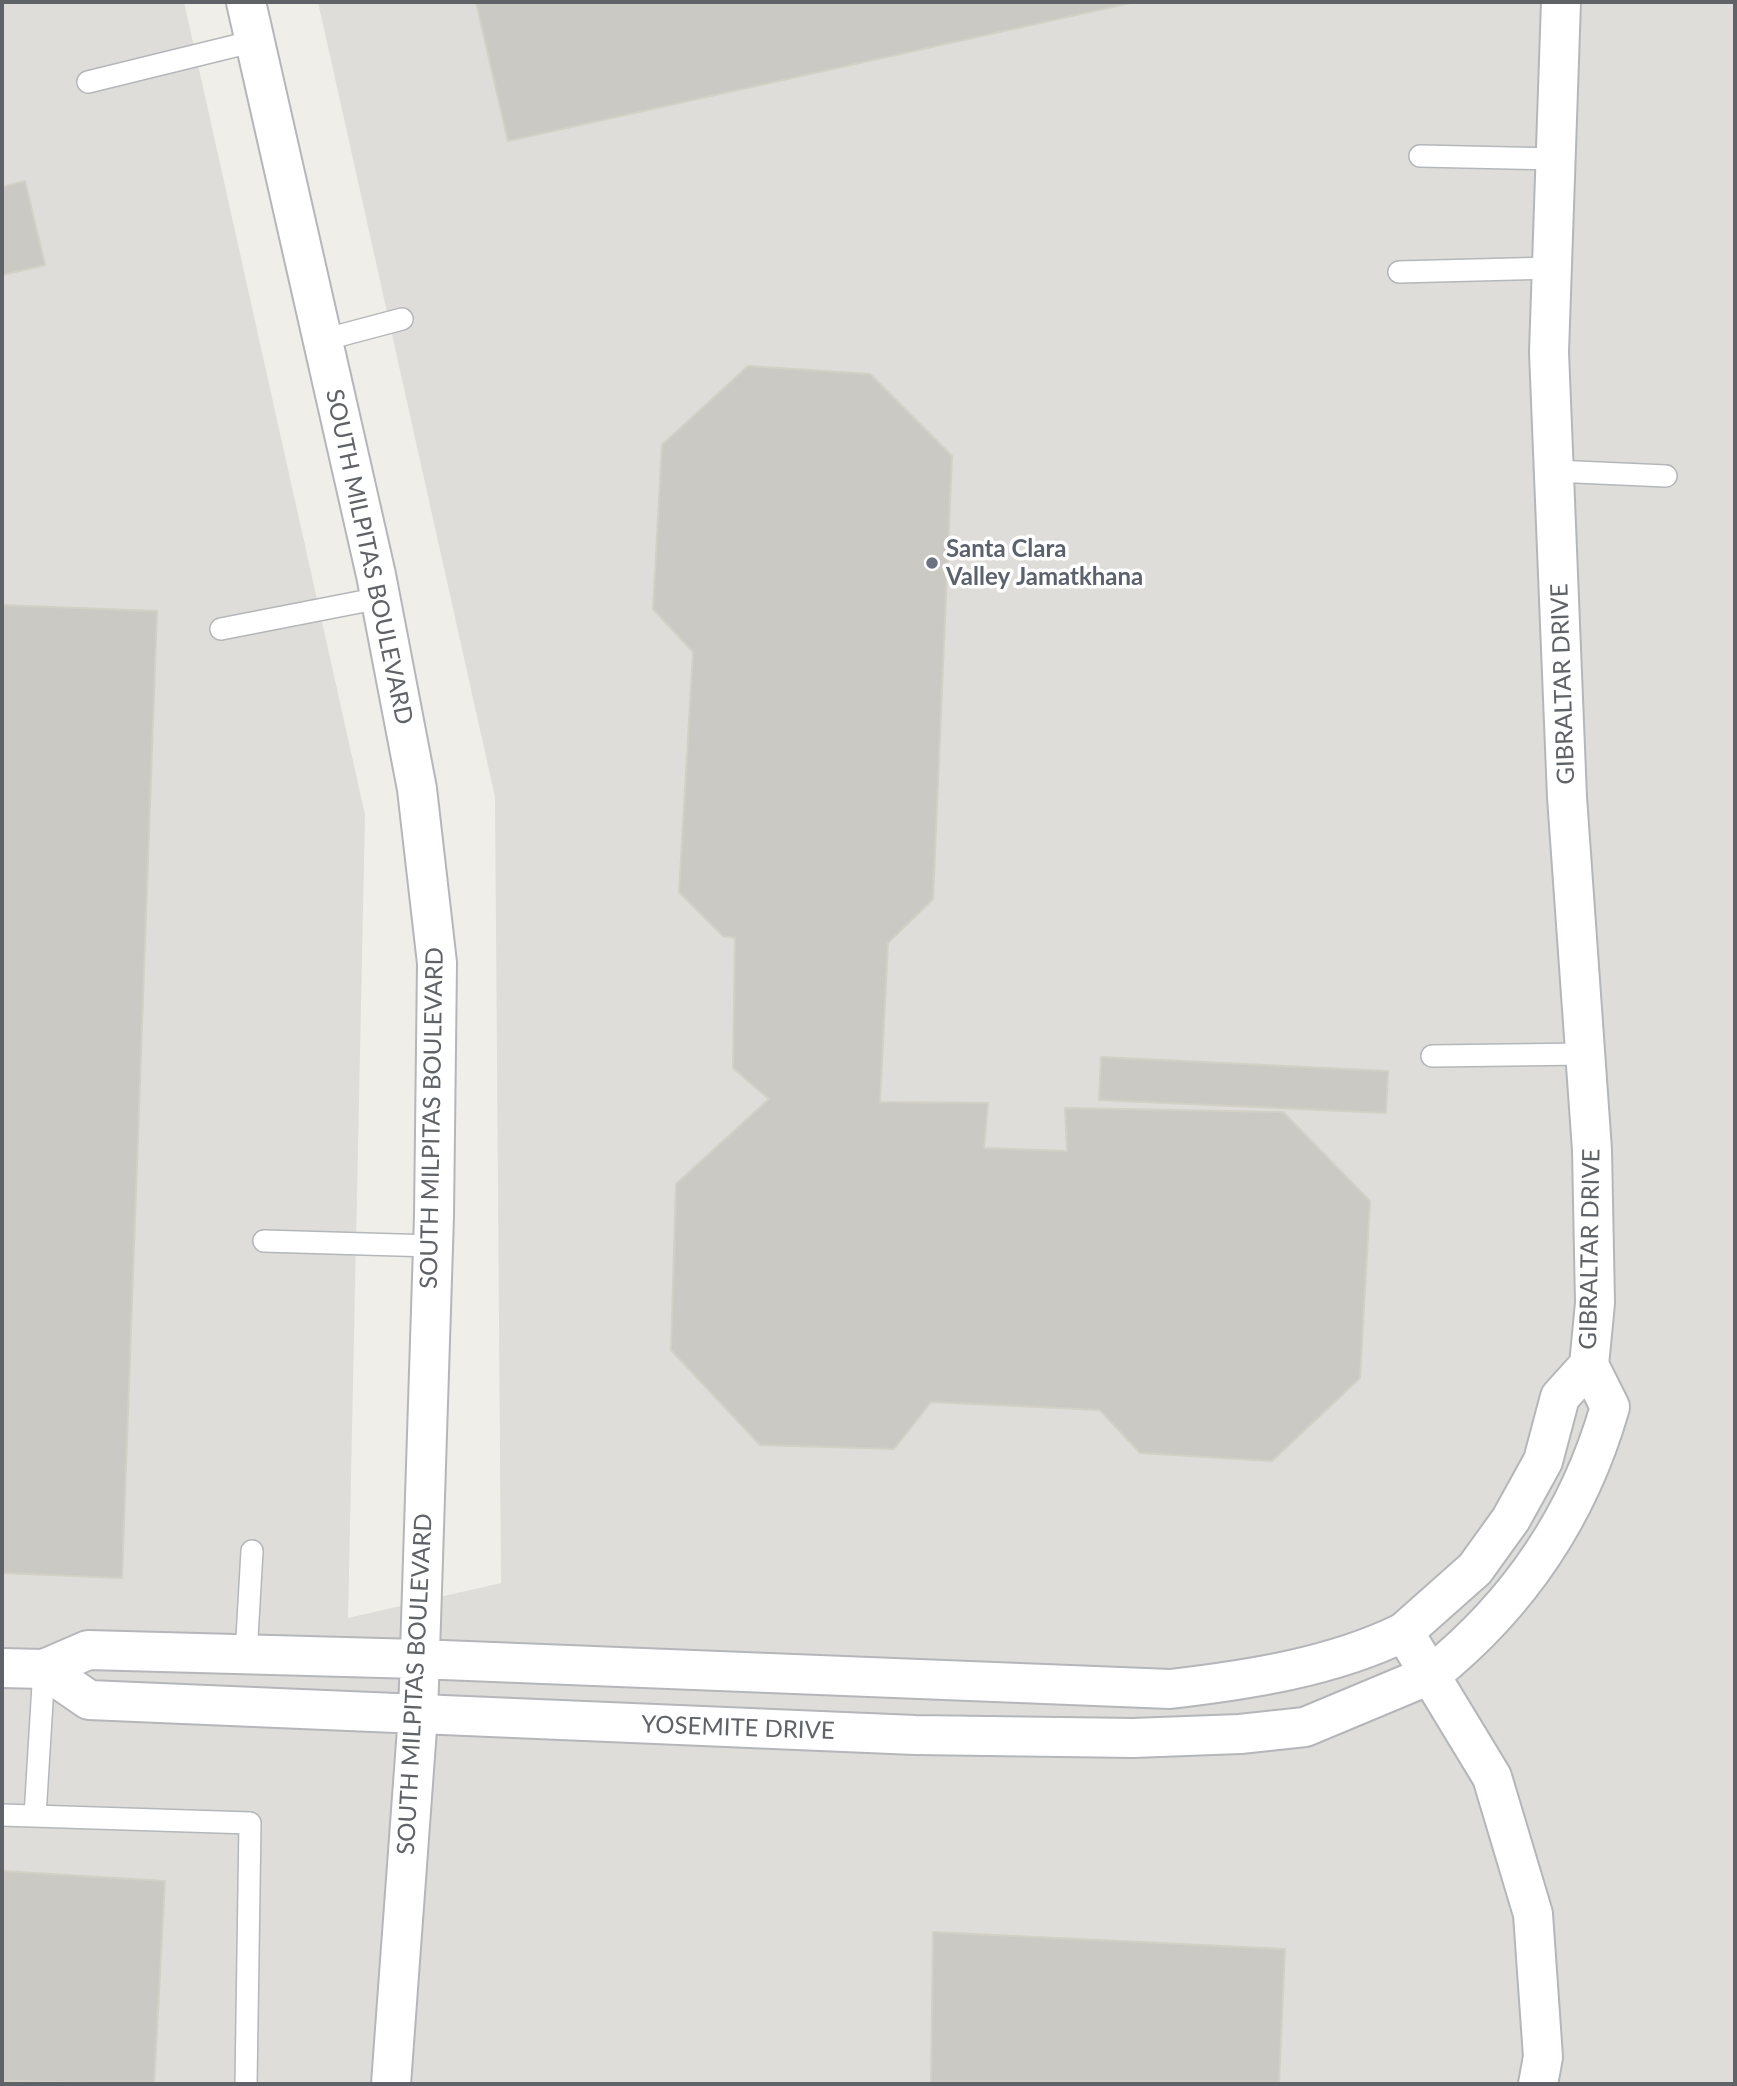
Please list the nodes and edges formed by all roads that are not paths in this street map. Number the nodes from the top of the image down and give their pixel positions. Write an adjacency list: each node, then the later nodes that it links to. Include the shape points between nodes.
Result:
1 (246, 2): 3 (main road, SOUTH MILPITAS BOULEVARD)
2 (1561, 2): 6 (main road, GIBRALTAR DRIVE)
3 (255, 41): 4 (lane); 10 (main road, SOUTH MILPITAS BOULEVARD)
4 (89, 82)
5 (1420, 156): 6 (lane)
6 (1556, 159): 7 (main road, GIBRALTAR DRIVE)
7 (1552, 268): 8 (lane); 11 (main road, GIBRALTAR DRIVE, via 1549,352)
8 (1399, 272)
9 (401, 319): 10 (lane)
10 (323, 340): 13 (main road, SOUTH MILPITAS BOULEVARD)
11 (1554, 471): 12 (lane); 15 (main road, GIBRALTAR DRIVE, via 1567,797)
12 (1666, 476)
13 (380, 598): 14 (lane); 18 (main road, SOUTH MILPITAS BOULEVARD, via 416,789 437,963)
14 (221, 629)
15 (1586, 1054): 16 (lane); 19 (main road, GIBRALTAR DRIVE, via 1595,1303)
16 (1432, 1056)
17 (264, 1241): 18 (lane)
18 (432, 1245): 23 (main road, SOUTH MILPITAS BOULEVARD)
19 (1589, 1364): 21 (main road, GIBRALTAR DRIVE, via 1560,1397 1543,1461 1511,1519 1475,1569); 26 (main road, GIBRALTAR DRIVE, via 1610,1407 1581,1489 1554,1540 1511,1596 1465,1648)
20 (252, 1551): 22 (lane)
21 (1404, 1632): 23 (main road, via 1368,1650 1233,1681 1170,1689); 26 (main road)
22 (246, 1655): 23 (main road); 25 (main road, via 88,1650)
23 (418, 1659): 27 (main road, SOUTH MILPITAS BOULEVARD)
24 (2, 1668): 25 (main road)
25 (44, 1669): 27 (main road, YOSEMITE DRIVE, via 89,1700); 29 (lane)
26 (1432, 1674): 27 (main road, YOSEMITE DRIVE, via 1305,1727 1240,1734 1133,1738 915,1735); 32 (main road, via 1492,1777 1533,1914 1543,2057)
27 (418, 1715): 31 (main road, SOUTH MILPITAS BOULEVARD)
28 (2, 1815): 29 (lane)
29 (35, 1816): 30 (lane, via 250,1824)
30 (246, 2084)
31 (391, 2084)
32 (1538, 2084)

